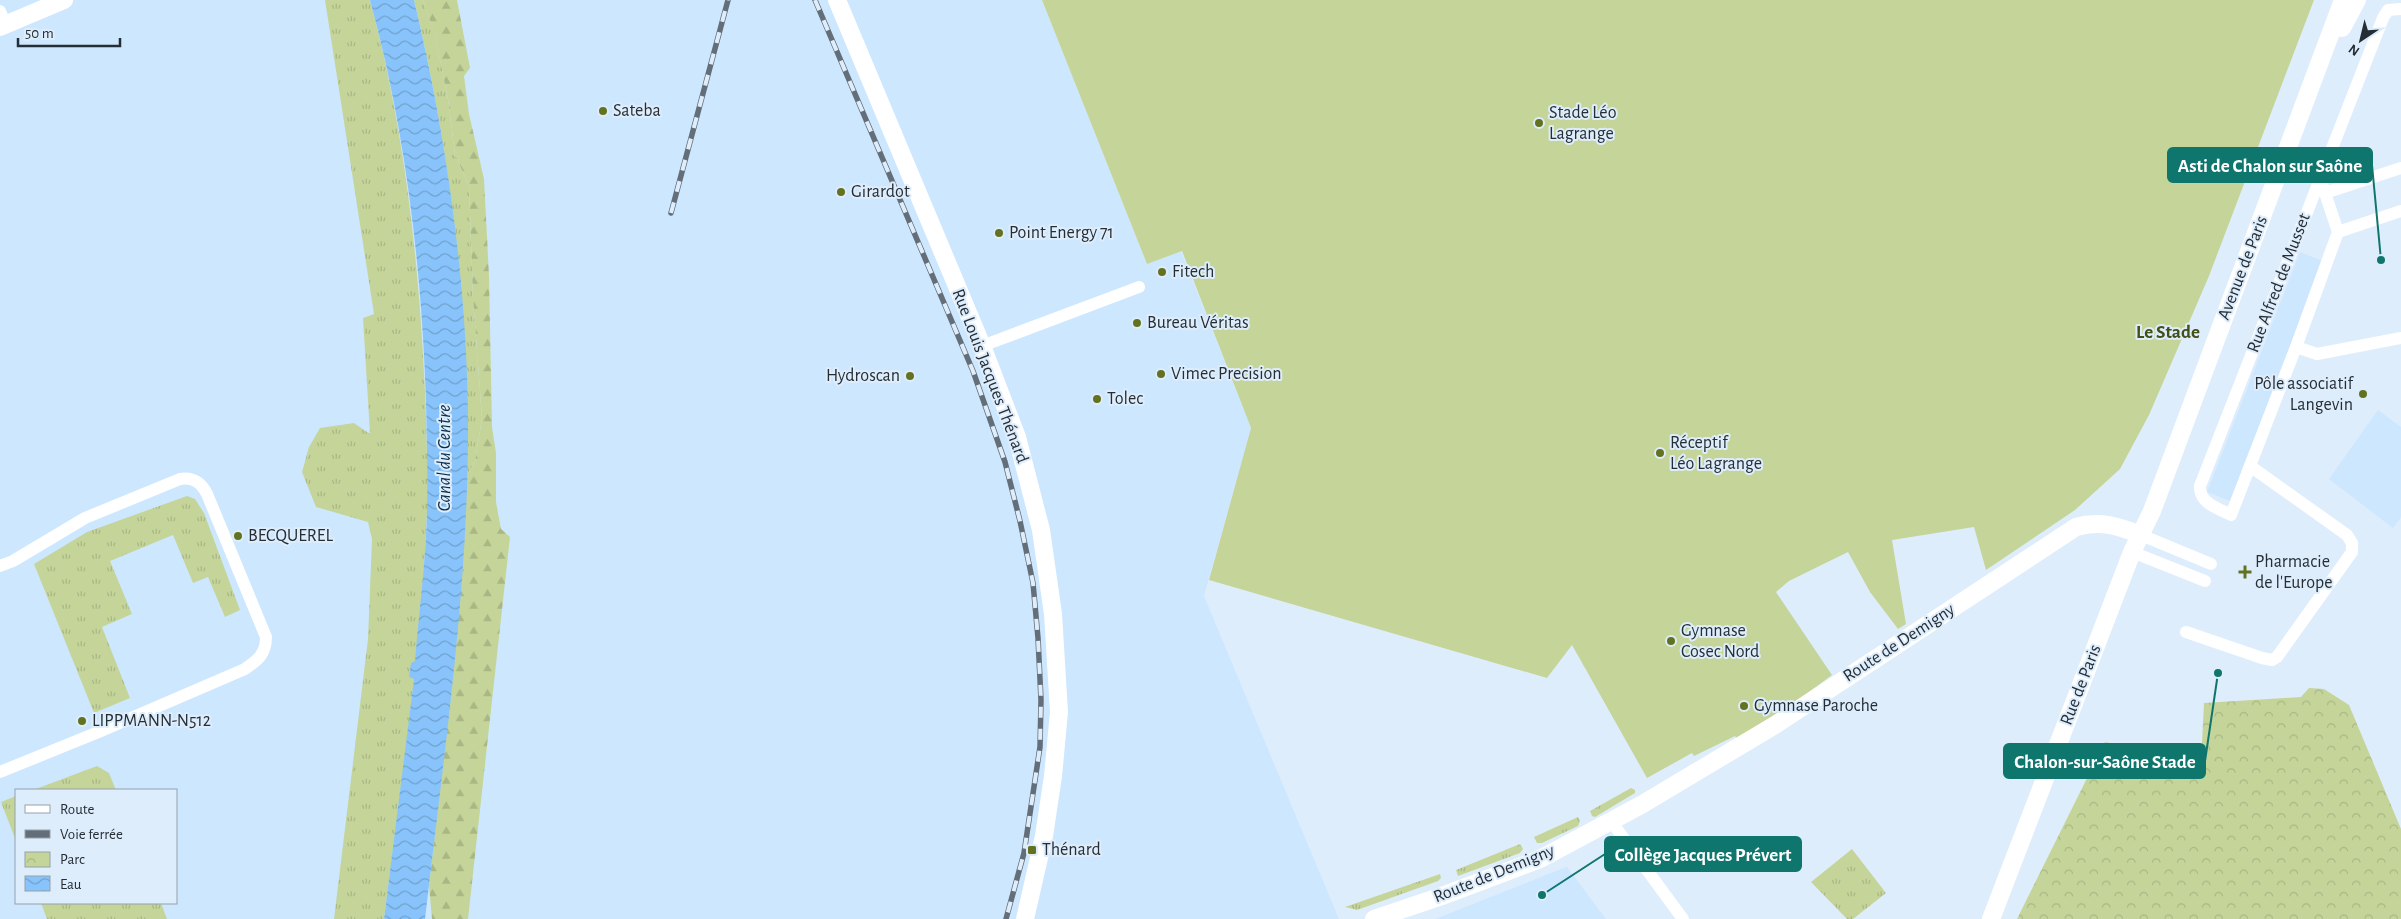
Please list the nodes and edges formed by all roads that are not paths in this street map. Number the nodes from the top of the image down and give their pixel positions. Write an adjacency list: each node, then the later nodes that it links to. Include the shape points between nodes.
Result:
1 (64, 0): 6 (main road)
2 (837, 0): 15 (main road, Rue Louis Jacques Thénard)
3 (2343, 0): 7 (main road, Avenue de Paris)
4 (2357, 0): 7 (main road)
5 (2401, 9): 9 (street, Rue Alfred de Musset, via 2388,10 2382,18)
6 (2, 21)
7 (2312, 86): 18 (main road, Avenue de Paris)
8 (2401, 168): 10 (street)
9 (2320, 178): 10 (street, Rue Alfred de Musset); 17 (street, Rue Alfred de Musset, via 2199,493 2212,506 2230,515)
10 (2325, 193): 12 (street, Rue Alfred de Musset)
11 (2401, 211): 12 (street)
12 (2338, 232): 16 (street, Rue Alfred de Musset)
13 (1139, 287): 15 (street)
14 (2401, 338): 16 (street, via 2317,354)
15 (982, 346): 26 (main road, Rue Louis Jacques Thénard, via 1017,437 1042,530 1053,614 1058,712 1053,776 1042,848)
16 (2296, 347): 17 (street, Rue Alfred de Musset)
17 (2250, 466): 23 (street, via 2339,530 2352,543 2352,552 2272,660)
18 (2141, 535): 19 (main road, Rue de Paris); 20 (street); 25 (main road, Route de Demigny, via 2104,523 2076,527 1775,725)
19 (2132, 552): 22 (street); 29 (main road, Rue de Paris)
20 (2211, 564)
21 (0, 566): 24 (street, via 84,518 180,479 195,480 207,494 266,637 266,647 256,662 245,669)
22 (2205, 581)
23 (2186, 632)
24 (0, 772)
25 (1611, 821): 27 (main road, Route de Demigny, via 1540,859); 28 (street)
26 (1026, 919)
27 (1374, 919)
28 (1683, 919)
29 (1991, 919)

